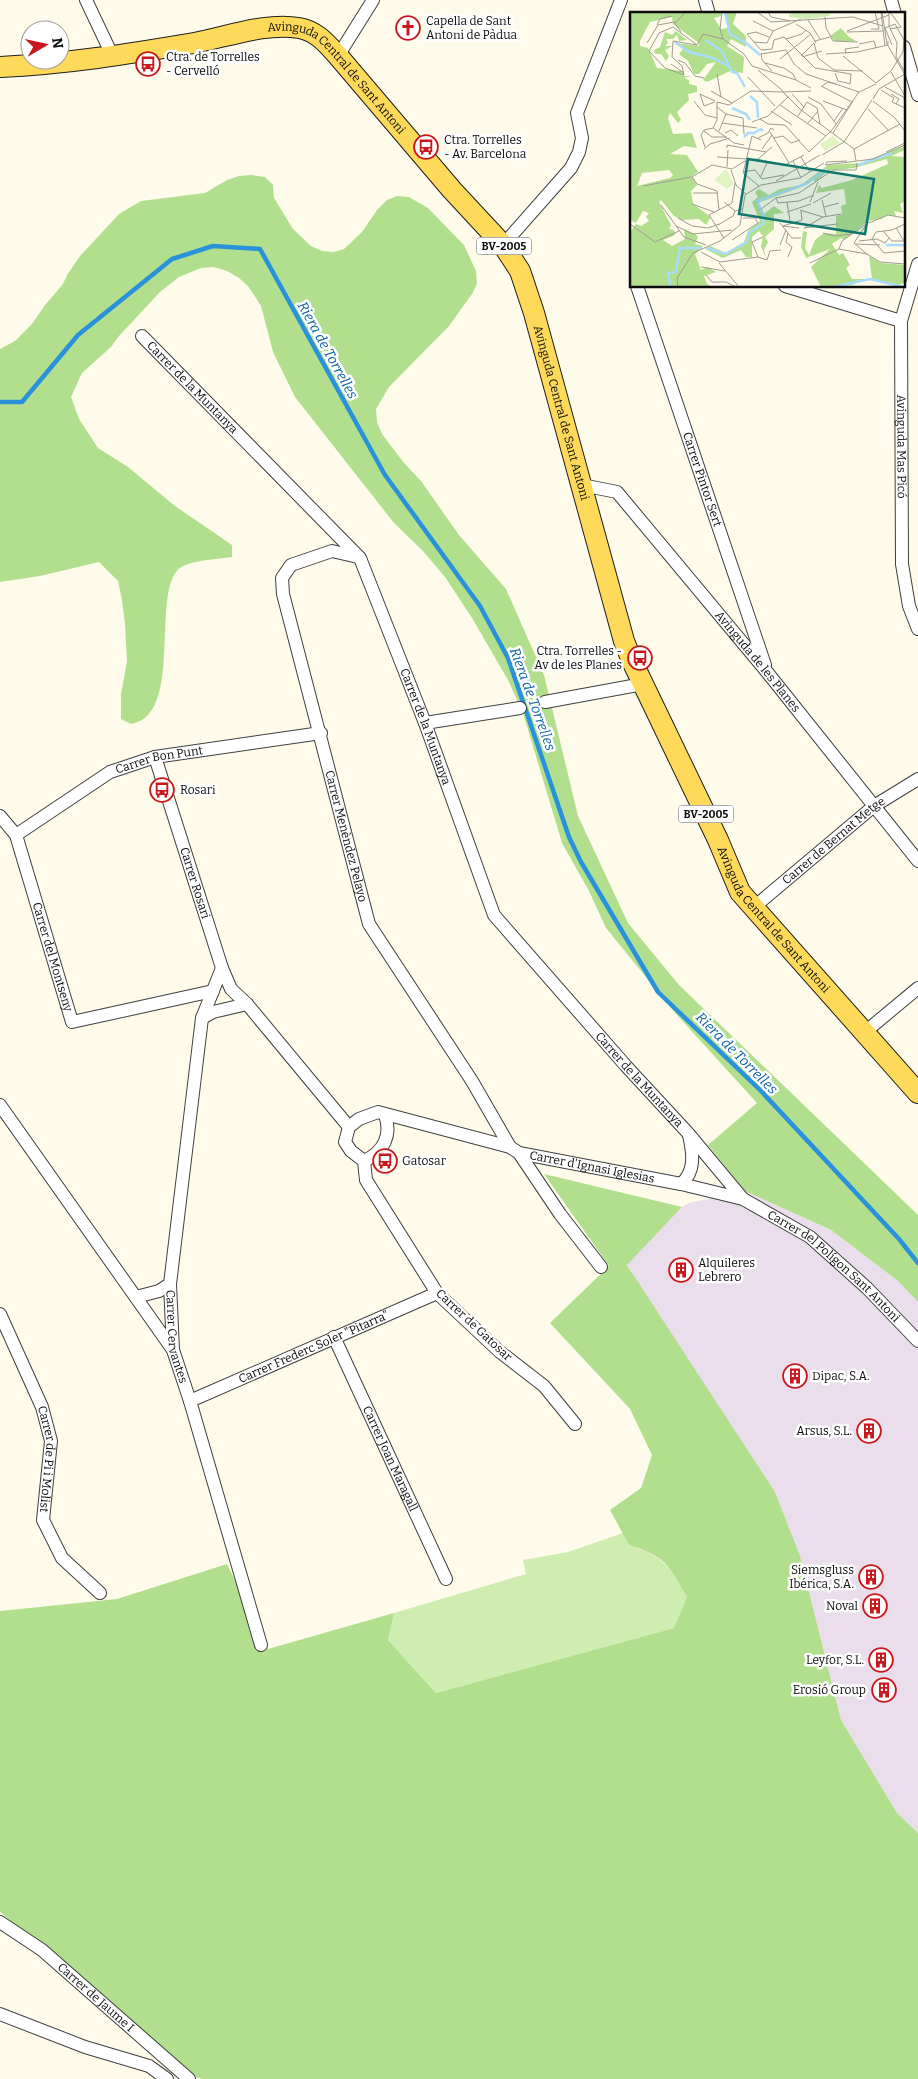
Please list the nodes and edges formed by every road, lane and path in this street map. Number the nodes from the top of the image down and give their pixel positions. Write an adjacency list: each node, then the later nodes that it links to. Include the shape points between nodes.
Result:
1 (86, 0): 6 (street)
2 (373, 0): 5 (street)
3 (621, 0): 9 (street, via 577,113 582,138 579,152 571,168)
4 (906, 54): 8 (street)
5 (338, 56): 6 (main road, Avinguda Central de Sant Antoni / BV-2005, via 321,37 310,31 272,27); 9 (main road, Avinguda Central de Sant Antoni / BV-2005)
6 (113, 57): 7 (main road, Avinguda Central de Sant Antoni / BV-2005)
7 (0, 67)
8 (918, 95)
9 (503, 245): 15 (main road, Avinguda Central de Sant Antoni / BV-2005, via 525,282)
10 (918, 264): 13 (street, Avinguda Mas Picó)
11 (638, 288): 18 (street, Carrer Pintor Sert)
12 (792, 288): 13 (street)
13 (901, 321): 17 (street, Avinguda Mas Picó, via 902,564 909,606)
14 (142, 336): 16 (street, Carrer de la Muntanya)
15 (582, 485): 18 (street, Avinguda de les Planes, via 617,492); 19 (main road, Avinguda Central de Sant Antoni / BV-2005, via 624,641)
16 (360, 558): 22 (street, Carrer de la Muntanya); 23 (street, Carrer Menèndez Pelayo, via 332,551 291,565 282,578 283,594)
17 (918, 629)
18 (768, 672): 26 (street, Avinguda de les Planes)
19 (643, 684): 20 (street); 30 (main road, Avinguda Central de Sant Antoni / BV-2005, via 740,892)
20 (546, 702)
21 (520, 708): 22 (street)
22 (425, 723): 41 (street, Carrer de la Muntanya, via 494,915)
23 (321, 733): 24 (street, Carrer Bon Punt); 42 (street, Carrer Menèndez Pelayo, via 369,924)
24 (155, 757): 28 (street, Carrer Bon Punt, via 110,772); 31 (street, Carrer Rosari)
25 (918, 779): 26 (street, Carrer de Bernat Metge)
26 (874, 806): 29 (street, Avinguda de les Planes); 30 (street, Carrer de Bernat Metge)
27 (0, 816): 28 (street, Carrer del Montseny)
28 (16, 835): 33 (street, Carrer del Montseny, via 72,1022)
29 (918, 861)
30 (753, 908): 36 (main road, Avinguda Central de Sant Antoni / BV-2005)
31 (222, 968): 33 (street, Carrer Cervantes); 34 (street, Carrer Rosari, via 231,989)
32 (918, 988): 36 (street)
33 (213, 991): 35 (street, Carrer Cervantes)
34 (247, 1004): 35 (street); 40 (street)
35 (202, 1018): 47 (street, Carrer Cervantes)
36 (864, 1032): 37 (main road, Avinguda Central de Sant Antoni / BV-2005)
37 (918, 1093)
38 (0, 1105): 49 (street)
39 (384, 1115): 40 (street, via 378,1112 359,1119); 42 (street, Carrer d'Ignasi Iglesias); 43 (street, via 389,1126 386,1138 378,1155)
40 (349, 1127): 43 (street, via 346,1142 351,1152)
41 (688, 1133): 44 (street, Carrer de la Muntanya, via 694,1157 687,1179); 45 (street, Carrer de la Muntanya)
42 (514, 1150): 44 (street, Carrer d'Ignasi Iglesias); 46 (street, Carrer Menèndez Pelayo)
43 (364, 1161): 48 (street, Carrer de Gatosar, via 366,1180)
44 (681, 1184): 45 (street, Carrer d'Ignasi Iglesias)
45 (743, 1200): 52 (street, Carrer del Polígon Sant Antoni, via 810,1237 867,1288)
46 (601, 1267)
47 (170, 1284): 49 (street, via 159,1291); 53 (street, Carrer Cervantes)
48 (437, 1293): 51 (street, Carrer Frederc Soler "Pitarra"); 55 (street, Carrer de Gatosar, via 500,1352 544,1386)
49 (136, 1297): 53 (street)
50 (0, 1314): 57 (street, Carrer de Pi i Molist, via 42,1407 51,1440 43,1520 62,1558)
51 (334, 1337): 54 (street, Carrer Frederc Soler "Pitarra"); 56 (street, Carrer Joan Maragall)
52 (918, 1341)
53 (173, 1350): 54 (street, Carrer Cervantes)
54 (190, 1401): 58 (street, Carrer Cervantes)
55 (575, 1424)
56 (446, 1579)
57 (100, 1592)
58 (261, 1645)
59 (0, 1922): 62 (street, Carrer de Jaume I, via 42,1950)
60 (0, 2014): 61 (street, via 85,2047 149,2066)
61 (167, 2079)
62 (189, 2079)

